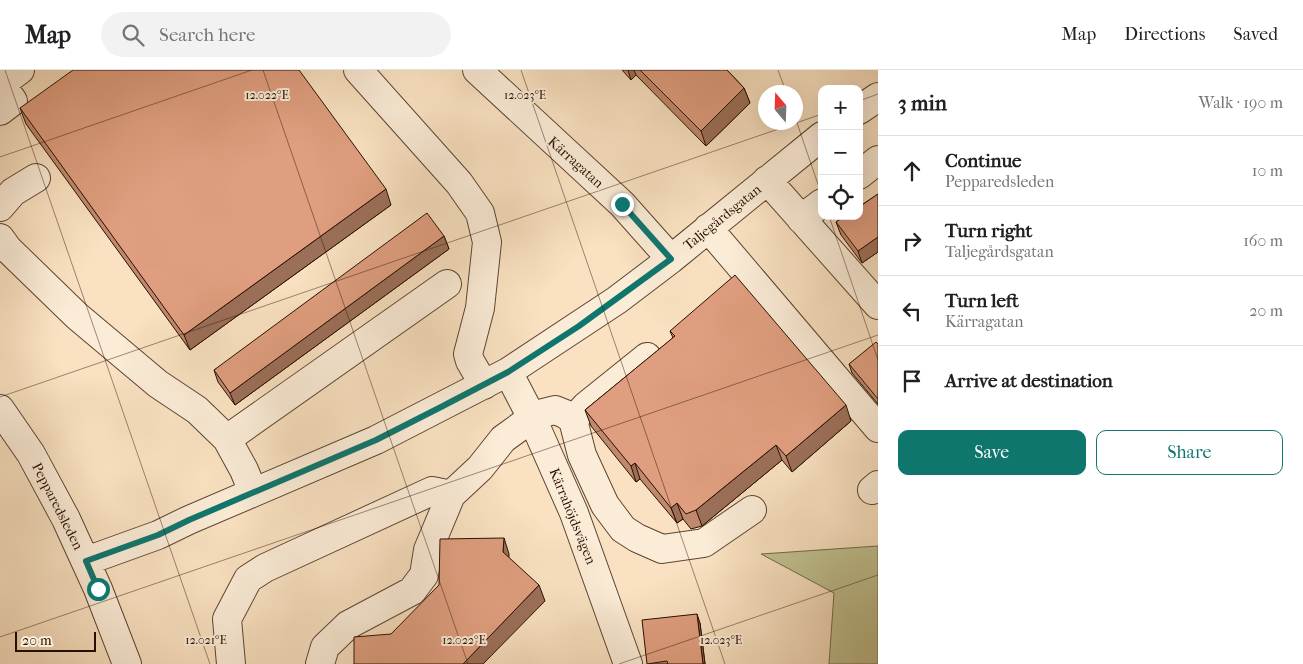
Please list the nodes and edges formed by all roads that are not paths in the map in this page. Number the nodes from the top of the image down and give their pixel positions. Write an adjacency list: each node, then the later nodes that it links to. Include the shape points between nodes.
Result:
1 (20, 70): 6 (street, via 1,84 13,101)
2 (358, 70): 22 (street, Kärrahöjdsvägen, via 459,183 480,213 487,242 480,308 468,354 470,361)
3 (477, 70): 16 (street, Kärragatan, via 622,204)
4 (878, 97): 5 (street)
5 (863, 107)
6 (0, 110)
7 (818, 139): 11 (street, Taljegårdsgatan)
8 (878, 160): 9 (street)
9 (863, 172)
10 (36, 178): 12 (street, via 13,192)
11 (767, 180): 13 (street); 14 (street, Taljegårdsgatan)
12 (0, 207)
13 (811, 211): 17 (street)
14 (708, 228): 16 (street, Taljegårdsgatan); 26 (street)
15 (0, 238): 27 (street, via 8,250 78,316 158,384 197,410)
16 (671, 259): 22 (street, Taljegårdsgatan, via 579,326)
17 (848, 272): 18 (street); 20 (street)
18 (878, 280)
19 (447, 284): 27 (street)
20 (878, 306)
21 (647, 357): 25 (street)
22 (496, 378): 24 (street, Kärrahöjdsvägen); 28 (street, Taljegårdsgatan, via 376,440)
23 (0, 409): 31 (street, Pepparedsleden, via 31,454)
24 (532, 418): 25 (street, via 555,410); 29 (street, via 503,439 480,468); 35 (street, Kärrahöjdsvägen, via 574,513)
25 (572, 420): 30 (street, via 582,455 605,505 623,529 637,538 662,549 704,543)
26 (878, 428)
27 (227, 439): 28 (street)
28 (253, 492): 31 (street, Taljegårdsgatan, via 158,535)
29 (451, 495): 33 (street, via 432,491 264,568 248,579 227,619); 34 (street, via 428,550 424,575 412,591 348,625 325,647)
30 (752, 510)
31 (86, 561): 32 (street, Pepparedsleden)
32 (127, 664)
33 (231, 664)
34 (320, 664)
35 (628, 664)

